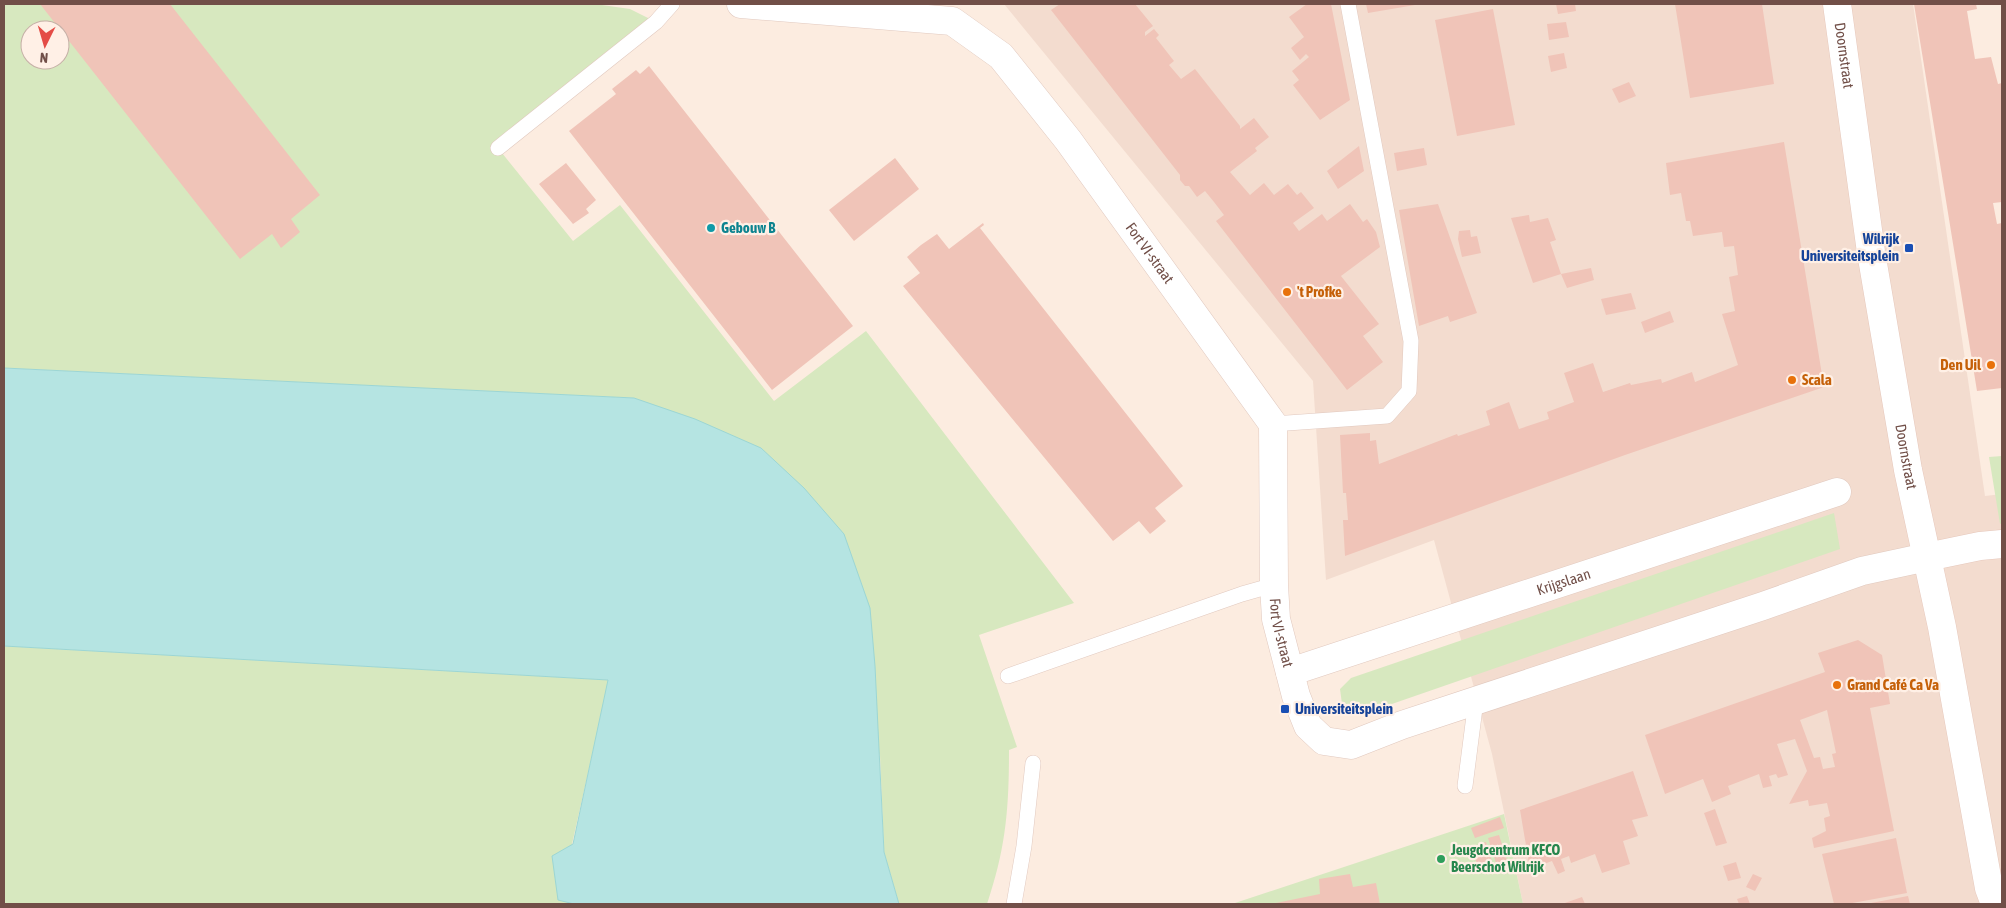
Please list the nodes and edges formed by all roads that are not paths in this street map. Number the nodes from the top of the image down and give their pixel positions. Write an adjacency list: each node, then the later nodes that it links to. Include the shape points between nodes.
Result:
1 (672, 4): 5 (lane, via 656,22)
2 (741, 4): 6 (street, Fort VI-straat, via 952,21 1001,56 1068,140)
3 (1348, 4): 6 (lane, via 1412,342 1408,391 1387,416)
4 (1837, 4): 9 (street, Doornstraat, via 1877,284 1908,470)
5 (498, 148)
6 (1273, 424): 10 (street, Fort VI-straat)
7 (1837, 492): 11 (street, Krijgslaan)
8 (2002, 544): 9 (street)
9 (1927, 557): 13 (street, via 1862,571); 17 (street, Doornstraat, via 1989,888)
10 (1274, 585): 11 (street, Fort VI-straat, via 1276,619); 12 (lane)
11 (1290, 672): 13 (street, Fort VI-straat, via 1308,726 1324,741 1352,745)
12 (1008, 676)
13 (1476, 700): 15 (lane)
14 (1033, 763): 16 (lane)
15 (1465, 786)
16 (1014, 904)
17 (1995, 904)

